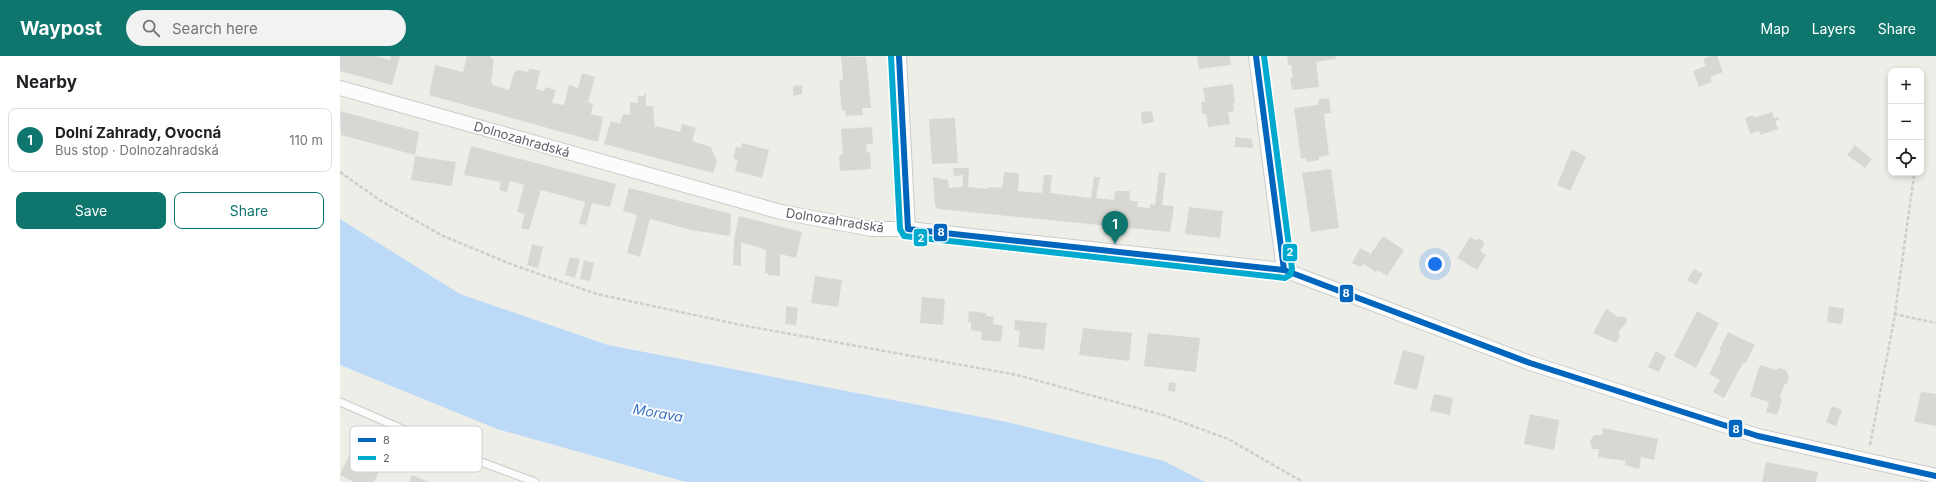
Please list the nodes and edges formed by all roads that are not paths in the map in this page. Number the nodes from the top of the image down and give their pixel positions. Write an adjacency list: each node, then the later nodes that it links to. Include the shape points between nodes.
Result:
1 (899, 56): 4 (street)
2 (1256, 56): 5 (street)
3 (340, 88): 4 (street, Dolnozahradská, via 781,212 872,229)
4 (908, 230): 5 (street, Dolnozahradská)
5 (1284, 270): 9 (street, Dolnozahradská, via 1530,363 1758,436)
6 (340, 402): 7 (lane)
7 (395, 426)
8 (482, 462): 10 (lane)
9 (1936, 476)
10 (535, 482)

